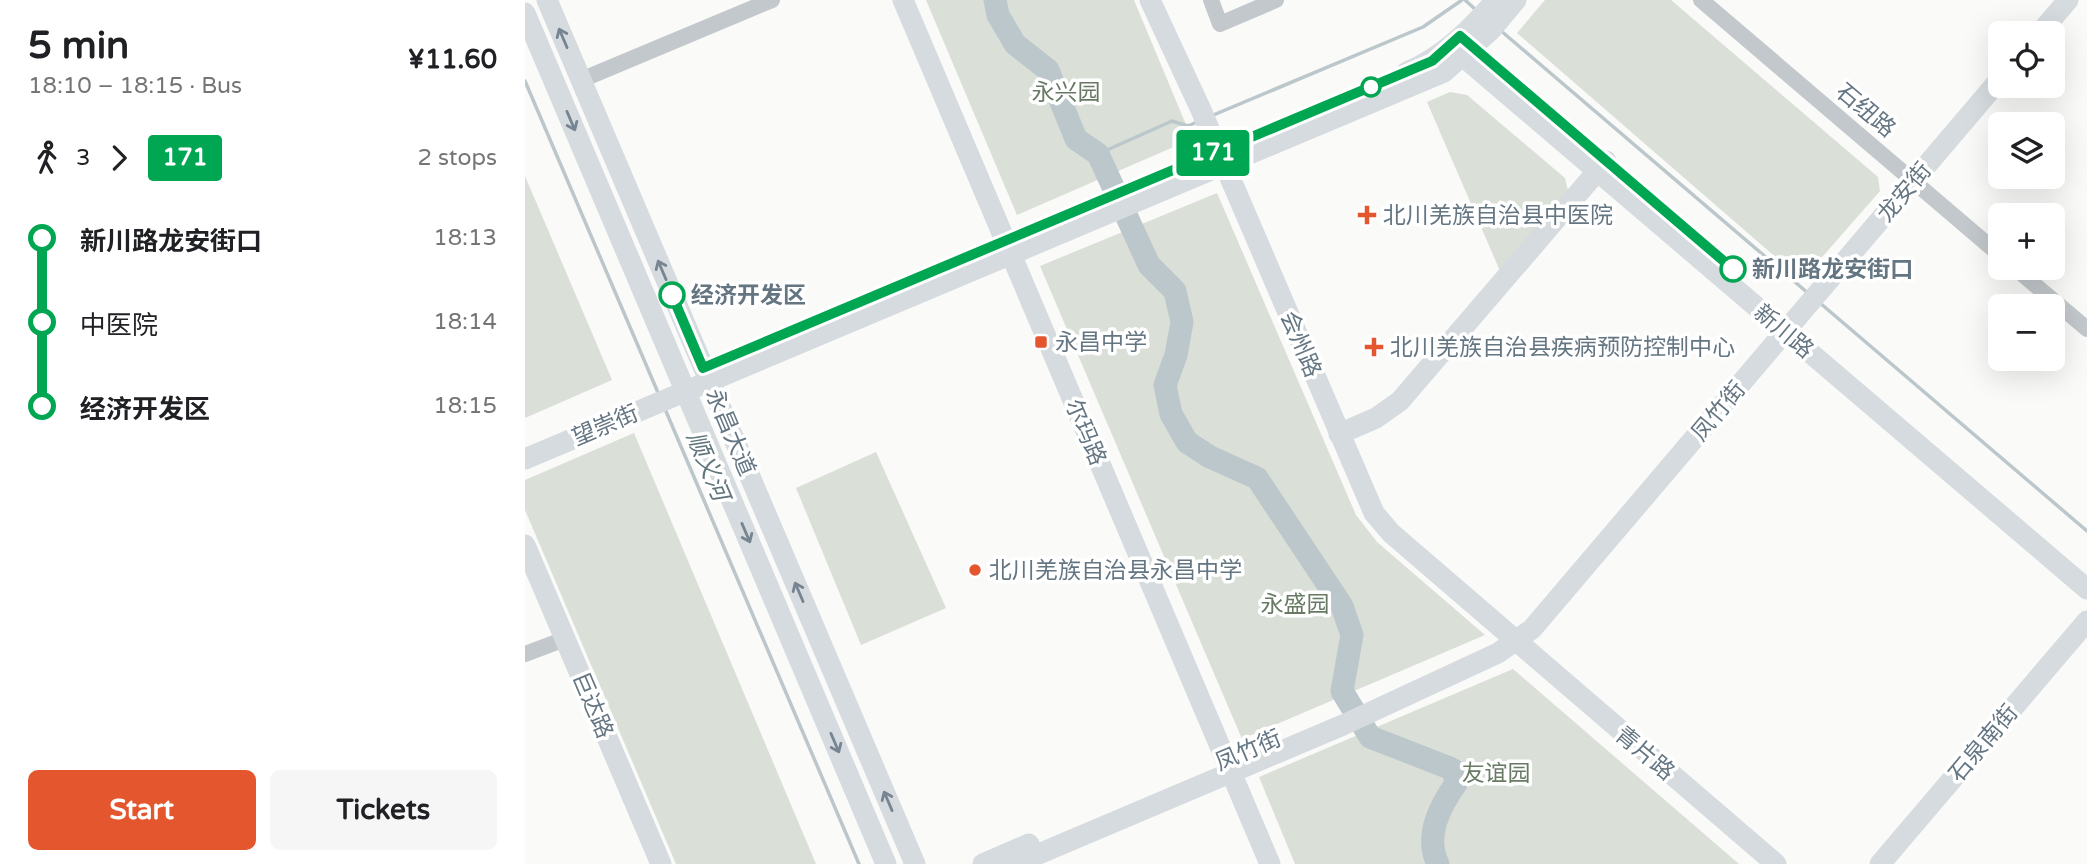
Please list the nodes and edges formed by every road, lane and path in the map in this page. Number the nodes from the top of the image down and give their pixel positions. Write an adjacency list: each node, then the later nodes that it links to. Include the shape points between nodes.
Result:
1 (547, 0): 14 (street, 永昌大道, one-way to 1)
2 (772, 0): 14 (street)
3 (903, 0): 20 (street, 尔玛路)
4 (1150, 0): 16 (street, 会州路)
5 (1210, 0): 6 (street, via 1220,24)
6 (1276, 0)
7 (1516, 0): 11 (street, 望崇街)
8 (1701, 0): 18 (street, 石纽路)
9 (2068, 0): 12 (street)
10 (525, 13): 25 (street, 永昌大道, one-way to 25)
11 (1491, 15): 13 (street, 望崇街)
12 (2050, 21)
13 (1461, 46): 16 (street, 望崇街); 17 (street, 新川路)
14 (581, 80): 24 (street, 永昌大道, one-way to 14)
15 (1988, 93): 18 (street, 龙安街)
16 (1221, 158): 20 (street, 望崇街); 27 (street, 会州路)
17 (1602, 166): 22 (street, 新川路); 27 (street, via 1400,401 1376,418)
18 (1913, 181): 19 (street, 石纽路); 22 (street, 龙安街)
19 (1988, 245)
20 (1008, 248): 24 (street, 望崇街); 38 (street, 尔玛路)
21 (2029, 280): 23 (street)
22 (1801, 313): 31 (street, 新川路); 33 (street, 新川路); 36 (street, 凤竹街, via 1532,629)
23 (2087, 329)
24 (706, 375): 25 (street, 望崇街); 42 (street, 永昌大道, one-way to 24)
25 (676, 388): 26 (street, 望崇街); 41 (street, 永昌大道, one-way to 41)
26 (642, 402): 28 (street, 望崇街); 29 (street, 望崇街)
27 (1339, 434): 36 (street, 会州路, via 1381,523)
28 (525, 444)
29 (525, 459)
30 (525, 545): 35 (street, 巨达路)
31 (2087, 571)
32 (525, 580): 35 (street, 巨达路)
33 (2087, 589)
34 (2087, 621): 47 (street, 石泉南街)
35 (559, 641): 37 (street); 39 (street, 巨达路); 40 (street, 巨达路)
36 (1515, 642): 38 (street, 凤竹街, via 1489,647); 46 (street, 青片路)
37 (525, 654)
38 (1227, 766): 43 (street, 凤竹街); 44 (street, 凤竹街); 45 (street, 尔玛路)
39 (646, 864)
40 (661, 864)
41 (886, 864)
42 (915, 864)
43 (983, 864)
44 (1015, 864)
45 (1270, 864)
46 (1776, 864)
47 (1880, 864)

